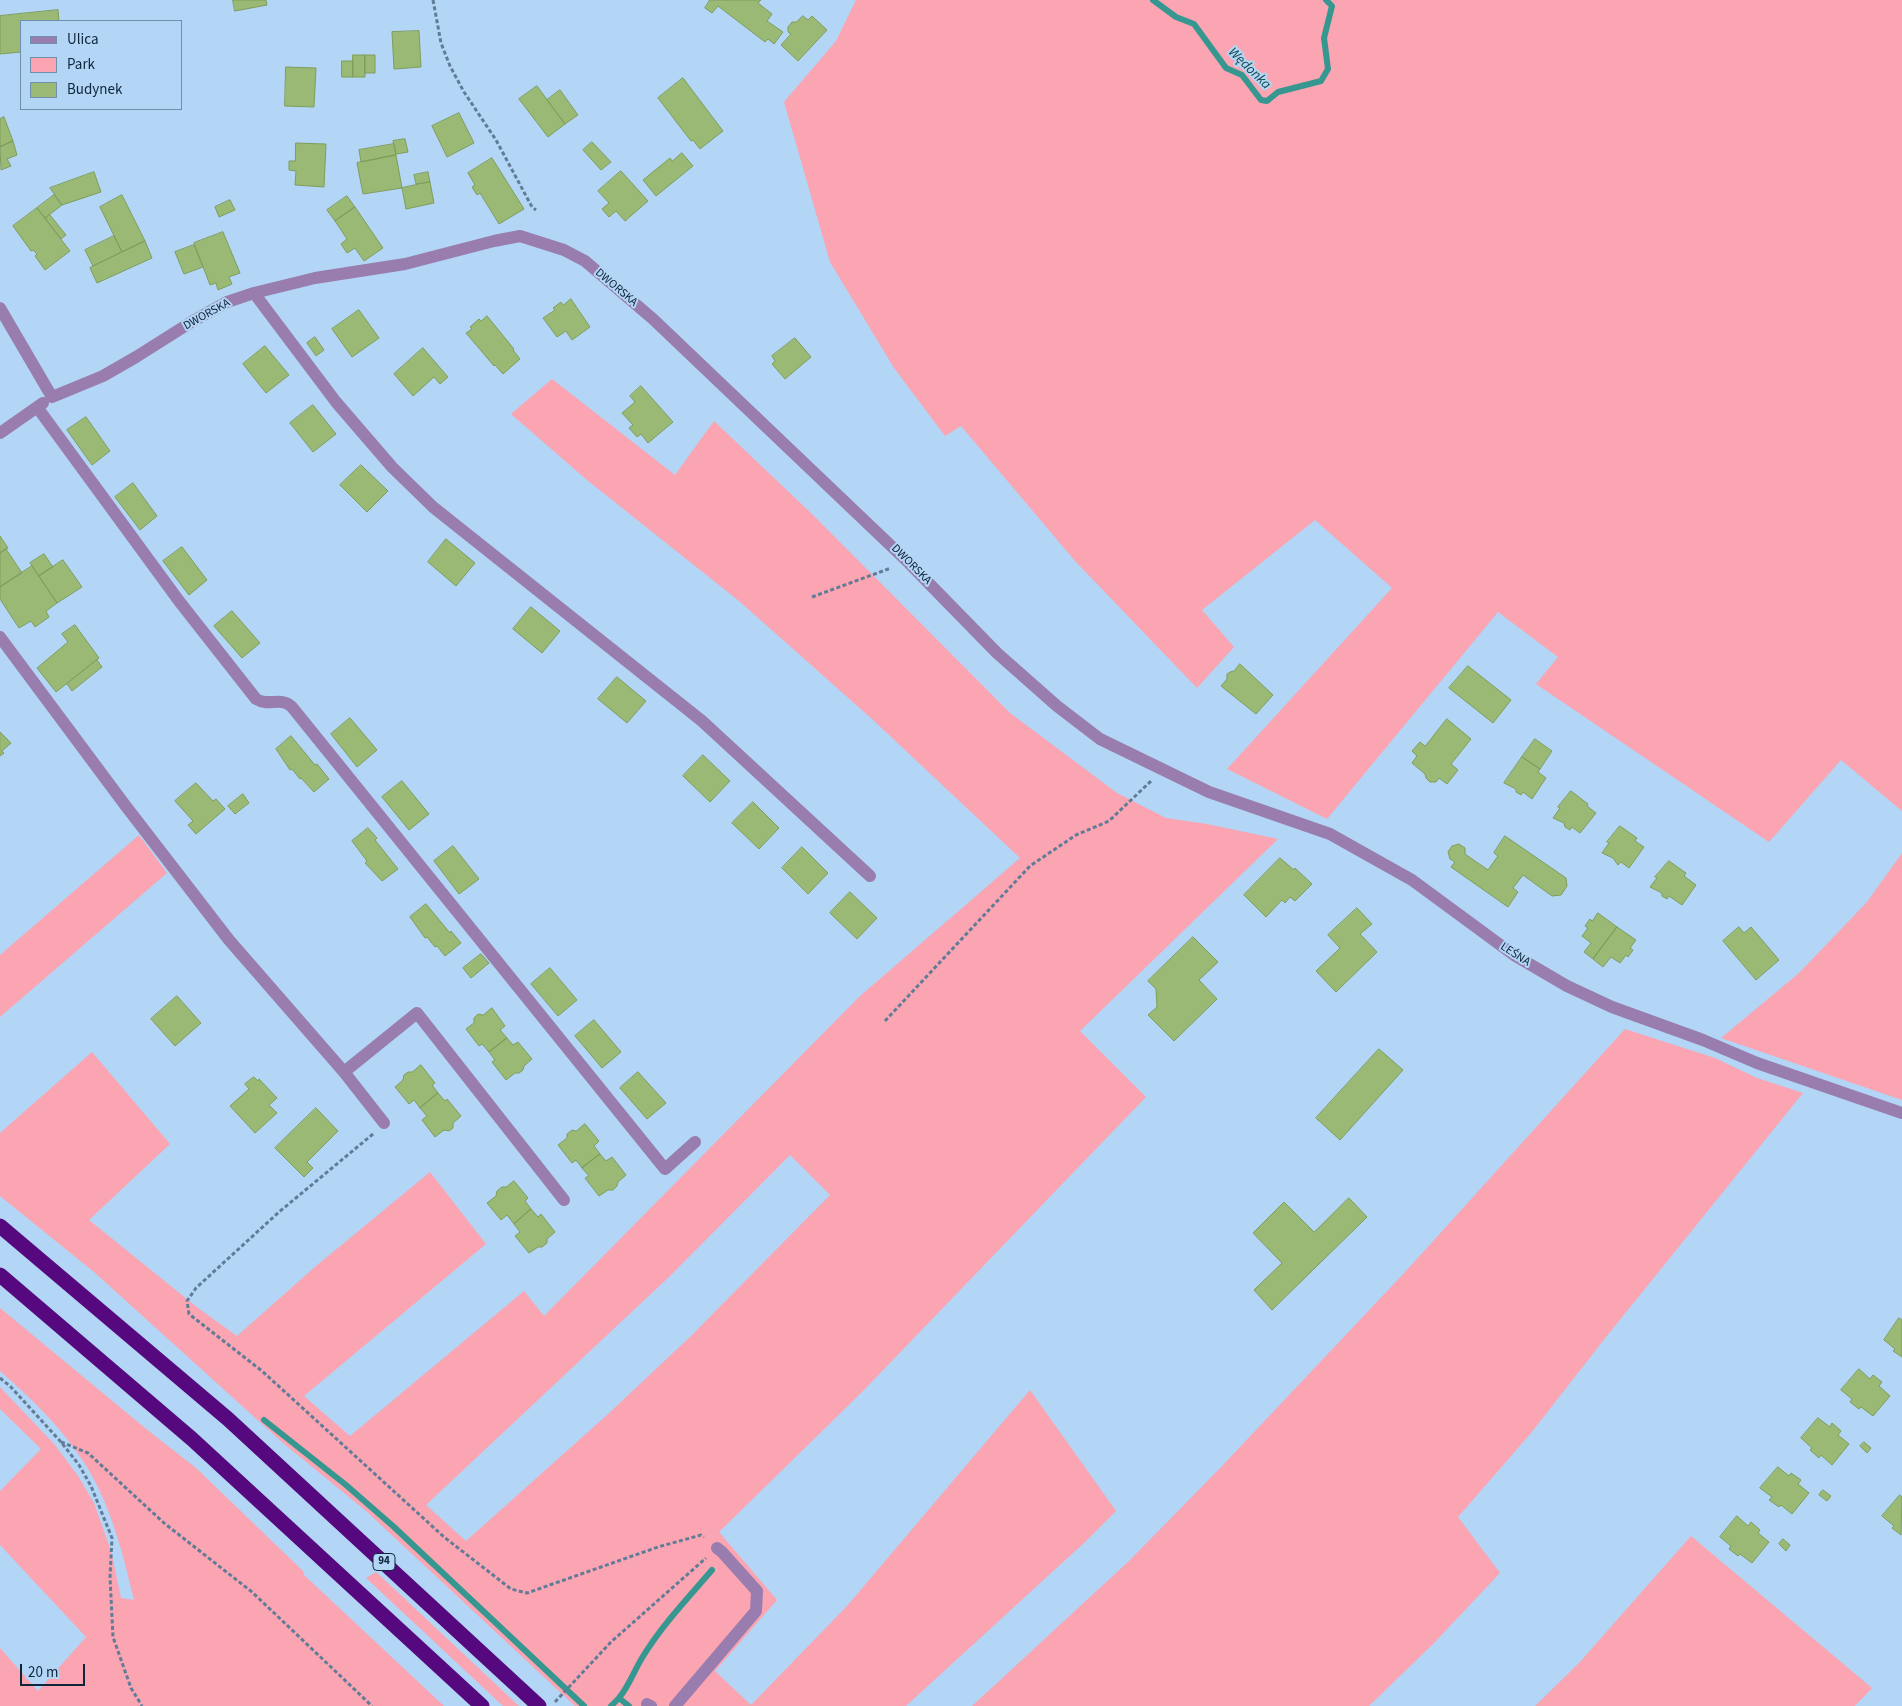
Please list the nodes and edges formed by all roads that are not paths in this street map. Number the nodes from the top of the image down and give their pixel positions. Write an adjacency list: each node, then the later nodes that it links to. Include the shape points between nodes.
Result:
1 (254, 293): 3 (street, DWORSKA, via 227,302 103,376); 7 (street, DWORSKA, via 315,278 405,264 520,236 564,250 585,261 653,319 908,562 997,653 1056,706 1100,739); 8 (street, via 336,402 392,467 433,507 702,720)
2 (0, 308): 3 (street)
3 (52, 397): 4 (street, DWORSKA)
4 (37, 407): 5 (street, DWORSKA); 12 (street, via 179,601 256,699 267,703 287,702 292,707 665,1168)
5 (0, 433)
6 (0, 637): 9 (street, via 229,940)
7 (1146, 762): 10 (street, LEŚNA, via 1209,792 1330,834 1412,880 1514,955 1566,986 1757,1063)
8 (870, 876)
9 (344, 1072): 11 (street); 13 (street, via 417,1013)
10 (1902, 1114)
11 (384, 1123)
12 (695, 1142)
13 (564, 1200)
14 (0, 1226): 18 (highway, 94, via 228,1419)
15 (0, 1275): 17 (highway, via 192,1439)
16 (717, 1548): 19 (street, via 757,1591 756,1611)
17 (482, 1706)
18 (540, 1706)
19 (674, 1706)

